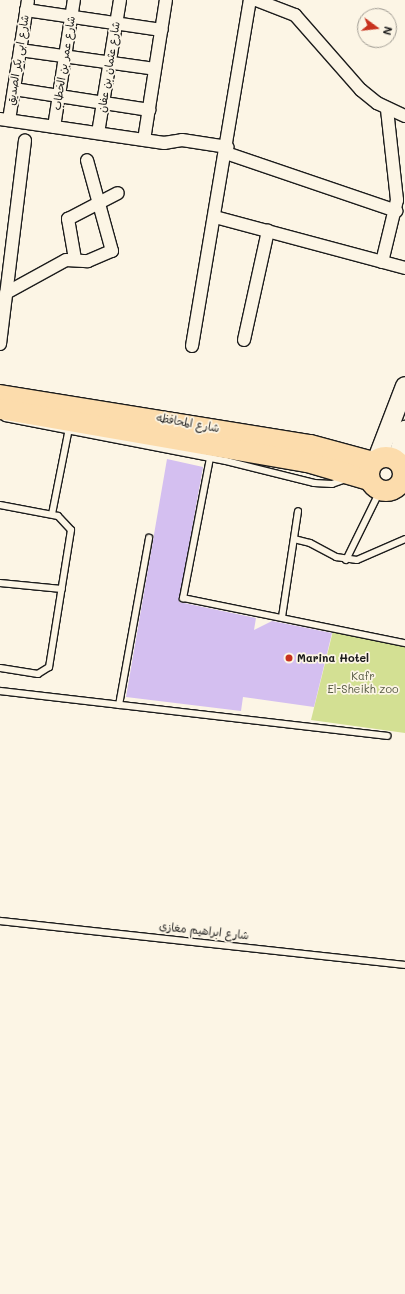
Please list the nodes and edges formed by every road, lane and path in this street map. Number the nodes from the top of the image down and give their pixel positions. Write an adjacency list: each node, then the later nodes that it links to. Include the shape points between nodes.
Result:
1 (74, 0): 7 (street, شارع عمر بن الخطاب)
2 (120, 0): 8 (street, شارع عثمان بن عفان)
3 (166, 0): 9 (street)
4 (250, 0): 25 (street)
5 (256, 0): 17 (street, via 295,15 361,90)
6 (27, 5): 7 (street); 10 (street, شارع ابى بكر الصديق)
7 (72, 17): 8 (street); 11 (street, شارع عمر بن الخطاب)
8 (116, 23): 9 (street); 12 (street, شارع عثمان بن عفان)
9 (162, 30): 13 (street)
10 (20, 50): 11 (street); 14 (street, شارع ابى بكر الصديق)
11 (65, 56): 12 (street); 15 (street, شارع عمر بن الخطاب)
12 (110, 63): 13 (street); 16 (street, شارع عثمان بن عفان)
13 (155, 69): 18 (street)
14 (14, 89): 15 (street); 20 (street, شارع ابى بكر الصديق)
15 (59, 96): 16 (street); 21 (street, شارع عمر بن الخطاب)
16 (104, 102): 18 (street); 22 (street, شارع عثمان بن عفان)
17 (387, 109): 19 (street); 29 (street, via 396,179)
18 (149, 110): 23 (street)
19 (405, 116)
20 (4, 120): 21 (street)
21 (54, 127): 22 (street)
22 (98, 133): 23 (street)
23 (144, 140): 25 (street, via 168,143 182,140)
24 (25, 141): 35 (street)
25 (227, 150): 29 (street); 30 (street)
26 (87, 160): 28 (street)
27 (118, 193): 28 (street)
28 (100, 202): 32 (street, via 66,222); 32 (street, via 113,250 93,260)
29 (396, 211): 33 (street)
30 (215, 217): 31 (street); 38 (street)
31 (268, 231): 33 (street); 36 (street)
32 (75, 259): 35 (street, via 63,262)
33 (382, 262): 34 (street)
34 (405, 268)
35 (6, 293): 37 (street)
36 (244, 340)
37 (0, 344)
38 (192, 346)
39 (405, 386): 47 (main road)
40 (0, 395): 47 (main road, شارع المحافظه, via 310,445)
41 (0, 410): 45 (main road, شارع المحافظه)
42 (0, 416): 44 (lane, via 14,422)
43 (405, 431): 47 (main road, via 400,449)
44 (68, 433): 45 (lane); 50 (lane)
45 (115, 434): 46 (main road, شارع المحافظه)
46 (216, 455): 47 (main road, شارع المحافظه); 57 (lane, via 183,598)
47 (386, 476): 54 (lane)
48 (0, 505): 50 (lane)
49 (298, 511): 52 (lane)
50 (52, 514): 56 (lane, via 64,519 71,530)
51 (149, 538): 61 (lane)
52 (294, 539): 54 (lane); 57 (lane)
53 (405, 539): 54 (lane, via 367,558)
54 (346, 560)
55 (0, 583): 56 (lane)
56 (62, 589): 59 (lane, via 49,667 38,674)
57 (282, 617): 58 (lane)
58 (405, 643)
59 (0, 668)
60 (0, 691): 61 (lane)
61 (118, 704): 62 (lane)
62 (387, 736)
63 (0, 921): 64 (lane, شارع ابراهيم مغازى)
64 (405, 965)

